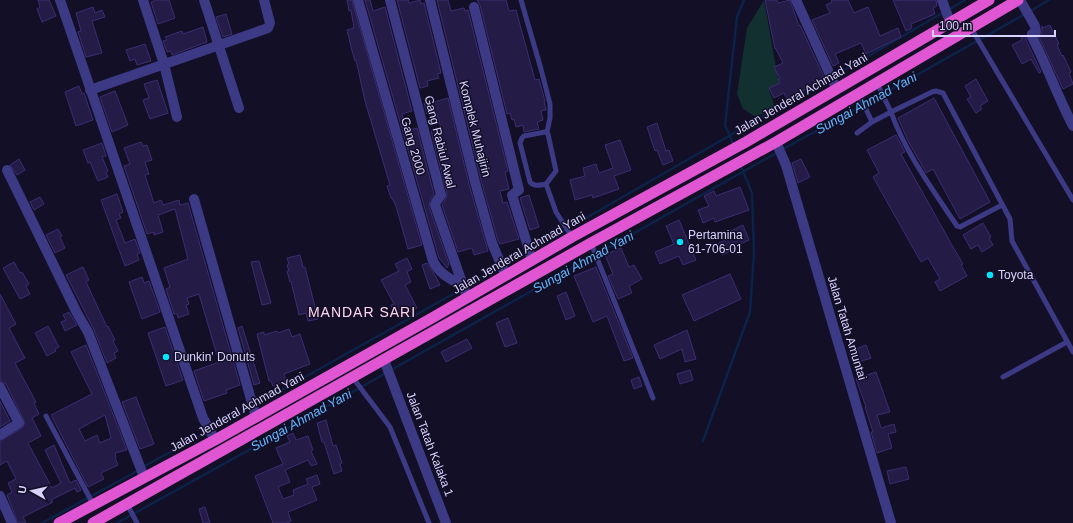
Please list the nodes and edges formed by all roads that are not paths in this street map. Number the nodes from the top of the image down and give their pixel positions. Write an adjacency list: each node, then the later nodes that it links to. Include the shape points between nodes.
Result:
1 (60, 0): 22 (street)
2 (143, 0): 18 (street)
3 (204, 0): 16 (street)
4 (264, 0): 16 (street, via 270,23 268,28)
5 (358, 0): 41 (street, Gang 2000, via 433,261 440,272)
6 (390, 0): 41 (street, Gang Rabiul Awal, via 441,196 435,205)
7 (430, 0): 40 (street, Komplek Muhajirin, via 475,182 492,243)
8 (521, 0): 29 (lane, via 550,104)
9 (796, 0): 20 (street)
10 (989, 0): 14 (highway, Jalan Jenderal Achmad Yani)
11 (1019, 0): 12 (highway); 28 (street, via 1036,32 1032,37)
12 (999, 5): 15 (highway)
13 (474, 7): 39 (street, via 519,190 512,195)
14 (946, 11): 17 (highway, Jalan Jenderal Achmad Yani)
15 (974, 32): 19 (highway); 35 (lane)
16 (218, 45): 18 (street); 24 (street)
17 (893, 57): 19 (highway); 20 (highway, Jalan Jenderal Achmad Yani)
18 (164, 64): 22 (street); 26 (street)
19 (900, 70): 21 (highway)
20 (833, 81): 37 (highway, Jalan Jenderal Achmad Yani, via 746,142)
21 (879, 87): 23 (highway); 25 (lane)
22 (90, 90): 54 (street, via 203,418)
23 (860, 97): 27 (lane); 31 (highway)
24 (239, 108)
25 (891, 112): 27 (lane); 36 (lane, via 912,157 957,226 960,227); 36 (lane, via 932,92 943,93)
26 (177, 117)
27 (872, 122): 30 (lane)
28 (1073, 126)
29 (547, 132): 33 (lane, via 556,171); 33 (lane, via 524,136 520,143 530,182 536,185)
30 (857, 133)
31 (778, 148): 38 (highway, via 749,156); 67 (street, Jalan Tatah Amuntai, via 786,165)
32 (7, 170): 56 (street, via 88,332)
33 (546, 184): 37 (lane, via 556,212)
34 (194, 199): 51 (street)
35 (1073, 200)
36 (1002, 205): 44 (lane, via 1010,219 1012,241)
37 (570, 234): 39 (highway, Jalan Jenderal Achmad Yani)
38 (592, 247): 43 (highway); 50 (lane)
39 (530, 254): 40 (highway, Jalan Jenderal Achmad Yani)
40 (503, 269): 41 (highway, Jalan Jenderal Achmad Yani)
41 (465, 291): 42 (highway, Jalan Jenderal Achmad Yani)
42 (432, 318): 43 (highway); 51 (highway, Jalan Jenderal Achmad Yani)
43 (436, 330): 46 (highway)
44 (1067, 342): 45 (lane); 47 (lane)
45 (1073, 352)
46 (387, 368): 48 (highway); 66 (street, Jalan Tatah Kalaka 1)
47 (1003, 378)
48 (355, 381): 57 (highway, via 214,454); 65 (lane, via 390,427)
49 (0, 387): 53 (street, via 19,422)
50 (653, 398)
51 (254, 409): 54 (highway, Jalan Jenderal Achmad Yani)
52 (46, 416): 59 (lane)
53 (0, 435)
54 (215, 440): 55 (highway, Jalan Jenderal Achmad Yani)
55 (158, 470): 56 (highway, Jalan Jenderal Achmad Yani); 57 (highway)
56 (144, 477): 59 (highway, Jalan Jenderal Achmad Yani)
57 (166, 483): 60 (highway)
58 (0, 496): 61 (street)
59 (93, 504): 62 (highway, Jalan Jenderal Achmad Yani)
60 (127, 504): 63 (highway); 64 (lane)
61 (12, 523)
62 (59, 523)
63 (94, 523)
64 (137, 523)
65 (429, 523)
66 (446, 523)
67 (891, 523)

